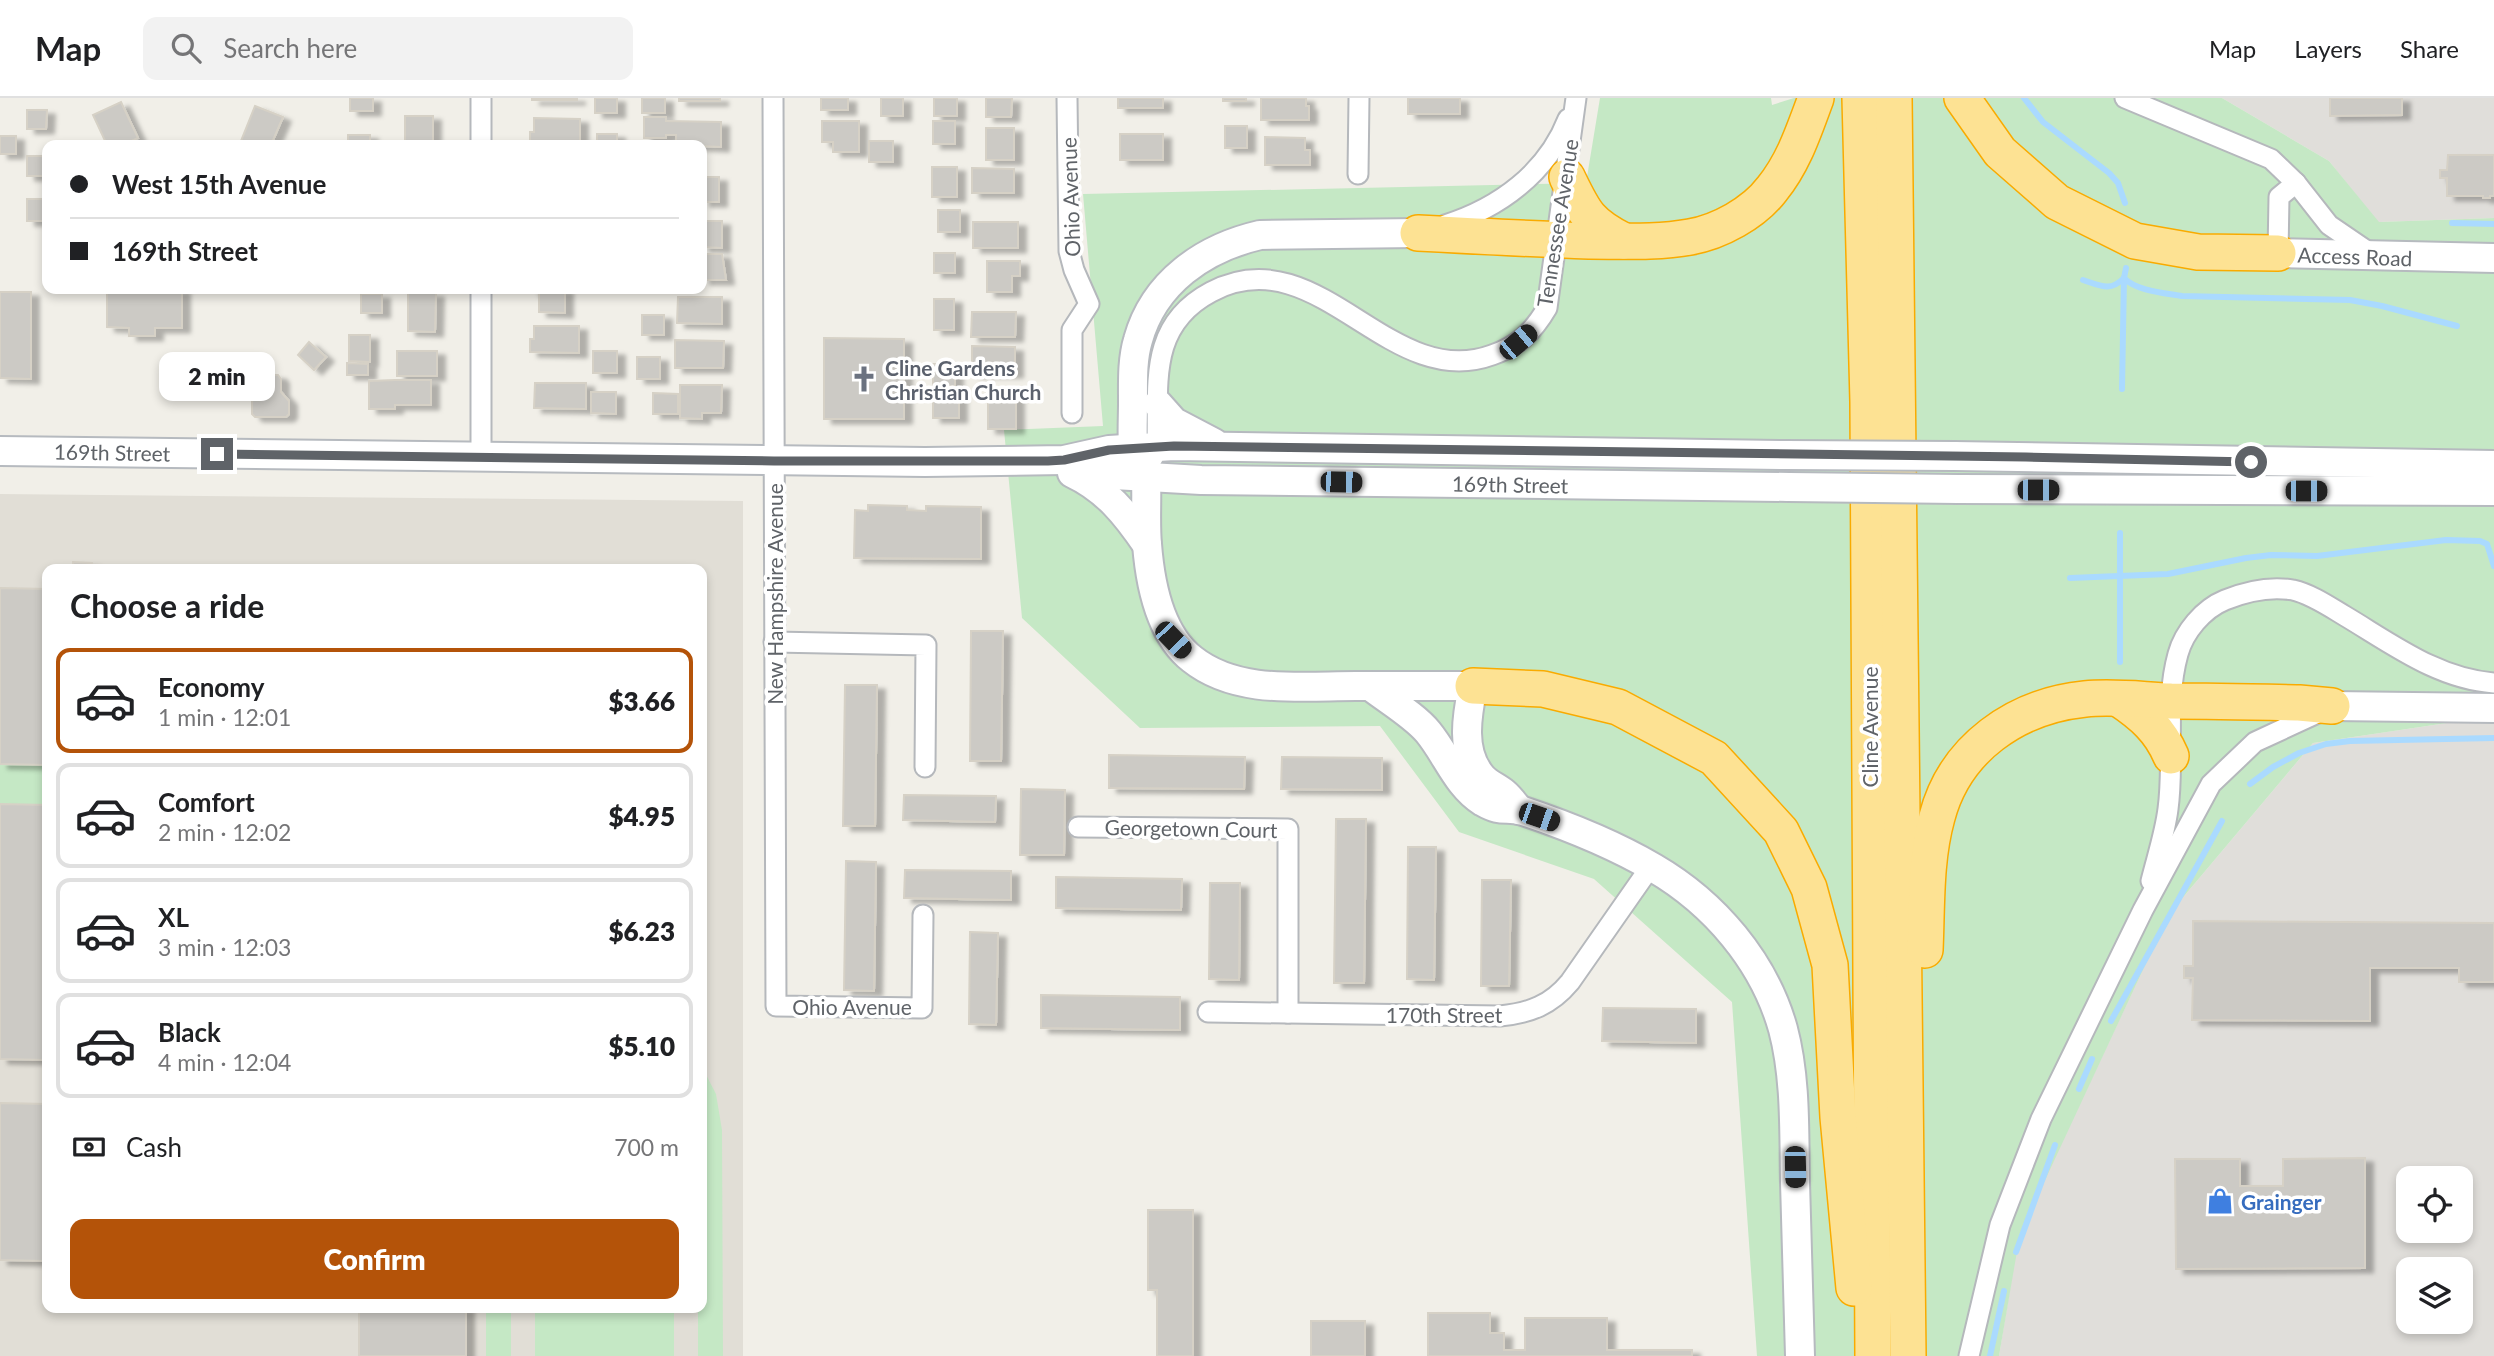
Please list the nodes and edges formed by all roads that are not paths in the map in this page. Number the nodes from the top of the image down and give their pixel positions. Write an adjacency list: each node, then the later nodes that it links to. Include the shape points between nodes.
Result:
1 (481, 98): 11 (street)
2 (773, 98): 29 (street, New Hampshire Avenue)
3 (1067, 98): 23 (street, Ohio Avenue, via 1069,251 1089,304 1072,330)
4 (1359, 98): 12 (street)
5 (1576, 98): 13 (street, Tennessee Avenue); 15 (street, Tennessee Avenue, via 1560,138 1541,166 1510,194 1466,218)
6 (1816, 98): 17 (highway, via 1799,147 1772,190 1749,210 1693,237)
7 (1860, 98): 55 (highway, Cline Avenue, via 1868,401)
8 (1894, 98): 52 (highway, Cline Avenue)
9 (1962, 98): 18 (highway, via 2000,152 2057,202 2135,242 2198,252)
10 (2125, 98): 14 (street, via 2271,159)
11 (481, 140)
12 (1358, 174)
13 (1567, 177): 16 (street, Tennessee Avenue); 17 (highway, via 1590,220)
14 (2296, 183): 18 (street, Access Road, via 2279,197); 19 (street, via 2329,225)
15 (1418, 233): 16 (highway); 25 (main road, Tennessee Avenue, via 1260,235 1237,240 1186,268 1171,281 1146,318 1138,342 1133,372)
16 (1557, 240): 17 (highway); 22 (street, Tennessee Avenue, via 1547,308 1536,328 1482,359 1439,361 1420,355 1348,311 1277,280 1255,278 1226,284 1194,301 1169,329 1161,352)
17 (1624, 242)
18 (2278, 253): 19 (main road, Access Road)
19 (2377, 257): 20 (main road, Access Road)
20 (2494, 258)
21 (481, 294): 27 (street)
22 (1158, 404): 24 (main road, via 1174,422); 25 (street, Tennessee Avenue)
23 (1072, 413)
24 (1223, 447): 25 (main road, 169th Street); 30 (main road, 169th Street, bridge)
25 (1145, 448): 28 (main road, 169th Street); 31 (main road)
26 (0, 451): 27 (main road, 169th Street)
27 (481, 457): 29 (main road, 169th Street)
28 (1056, 460): 29 (main road, 169th Street); 31 (main road, 169th Street, via 1114,475); 33 (main road, via 1121,508)
29 (774, 461): 34 (street, New Hampshire Avenue)
30 (2494, 465)
31 (1146, 477): 32 (main road, 169th Street, bridge, via 1789,488); 33 (main road)
32 (2494, 491)
33 (1147, 545): 36 (main road, via 1162,617 1173,640 1192,660 1220,674 1268,687)
34 (774, 642): 43 (street, via 926,645); 49 (street, New Hampshire Avenue)
35 (2494, 683): 39 (street, via 2440,672 2325,604 2295,590 2266,589 2221,601 2187,633 2177,657)
36 (1370, 686): 37 (main road); 44 (main road, via 1427,730 1462,784 1480,800 1498,810)
37 (1473, 686): 44 (main road, via 1467,738 1474,766); 54 (highway, via 1543,689 1618,707 1714,758 1781,831 1809,888 1830,965 1848,1245)
38 (2119, 699): 39 (highway); 42 (highway, via 2150,723); 52 (highway, via 2070,701 2023,715 1978,744 1957,769 1941,802 1930,860)
39 (2172, 701): 40 (highway); 42 (street)
40 (2332, 706): 41 (main road); 47 (street, via 2255,743 2211,784)
41 (2494, 708)
42 (2171, 756): 47 (street, via 2168,810)
43 (925, 767)
44 (1519, 810): 46 (main road, via 1579,831)
45 (1079, 827): 51 (street, Georgetown Court, via 1288,829)
46 (1651, 866): 51 (street, 170th Street, via 1570,982 1559,995 1534,1010 1500,1016); 53 (main road, via 1685,887 1729,930 1767,986 1783,1028 1794,1113)
47 (2143, 910): 56 (street, via 2040,1119 2000,1225)
48 (923, 915): 49 (street, Ohio Avenue, via 922,1008)
49 (776, 1006)
50 (1208, 1012): 51 (street, 170th Street)
51 (1288, 1013)
52 (1908, 1347)
53 (1800, 1356)
54 (1863, 1356)
55 (1873, 1356)
56 (1969, 1356)

